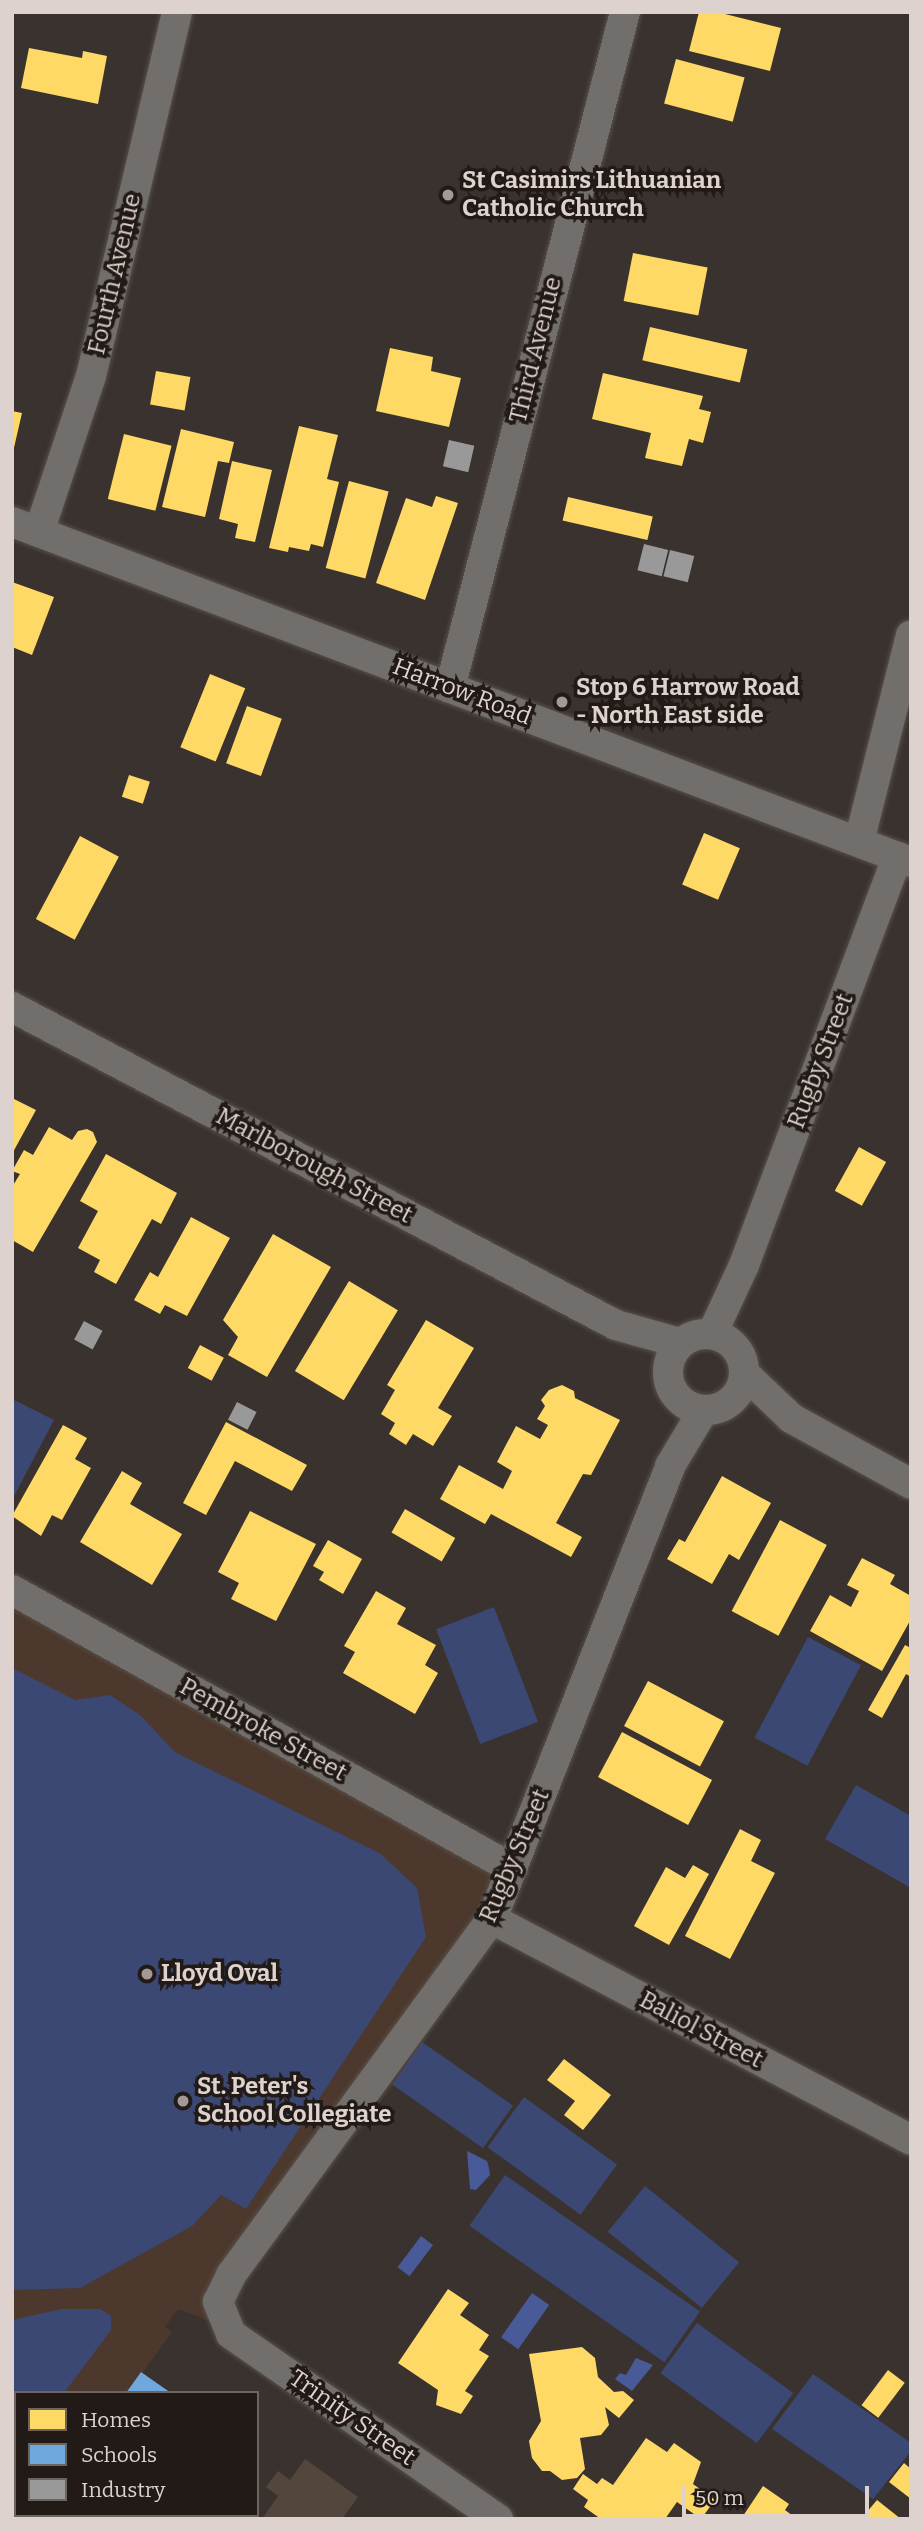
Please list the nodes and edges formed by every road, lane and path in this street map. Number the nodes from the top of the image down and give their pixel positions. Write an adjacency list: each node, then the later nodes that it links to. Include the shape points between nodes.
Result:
1 (177, 12): 3 (street, Fourth Avenue, via 91,376)
2 (625, 12): 5 (street, Third Avenue)
3 (26, 527): 5 (street, Harrow Road)
4 (911, 635): 6 (street)
5 (450, 688): 6 (street, Harrow Road)
6 (859, 842): 7 (street, Harrow Road)
7 (904, 860): 9 (street, Rugby Street, via 744,1265)
8 (12, 1007): 10 (street, Marlborough Street)
9 (722, 1338): 10 (street); 11 (street, via 743,1359)
10 (674, 1355): 12 (street, via 668,1380)
11 (744, 1374): 12 (street, via 735,1398); 13 (street)
12 (702, 1406): 13 (street); 16 (street, Rugby Street, via 670,1466)
13 (791, 1418): 14 (street)
14 (911, 1484)
15 (12, 1590): 16 (street, Pembroke Street)
16 (513, 1869): 17 (street, Rugby Street)
17 (492, 1919): 18 (street, Baliol Street); 19 (street, Rugby Street, via 231,2275)
18 (911, 2140)
19 (218, 2309): 20 (street, Trinity Street, via 231,2334)
20 (498, 2519)

